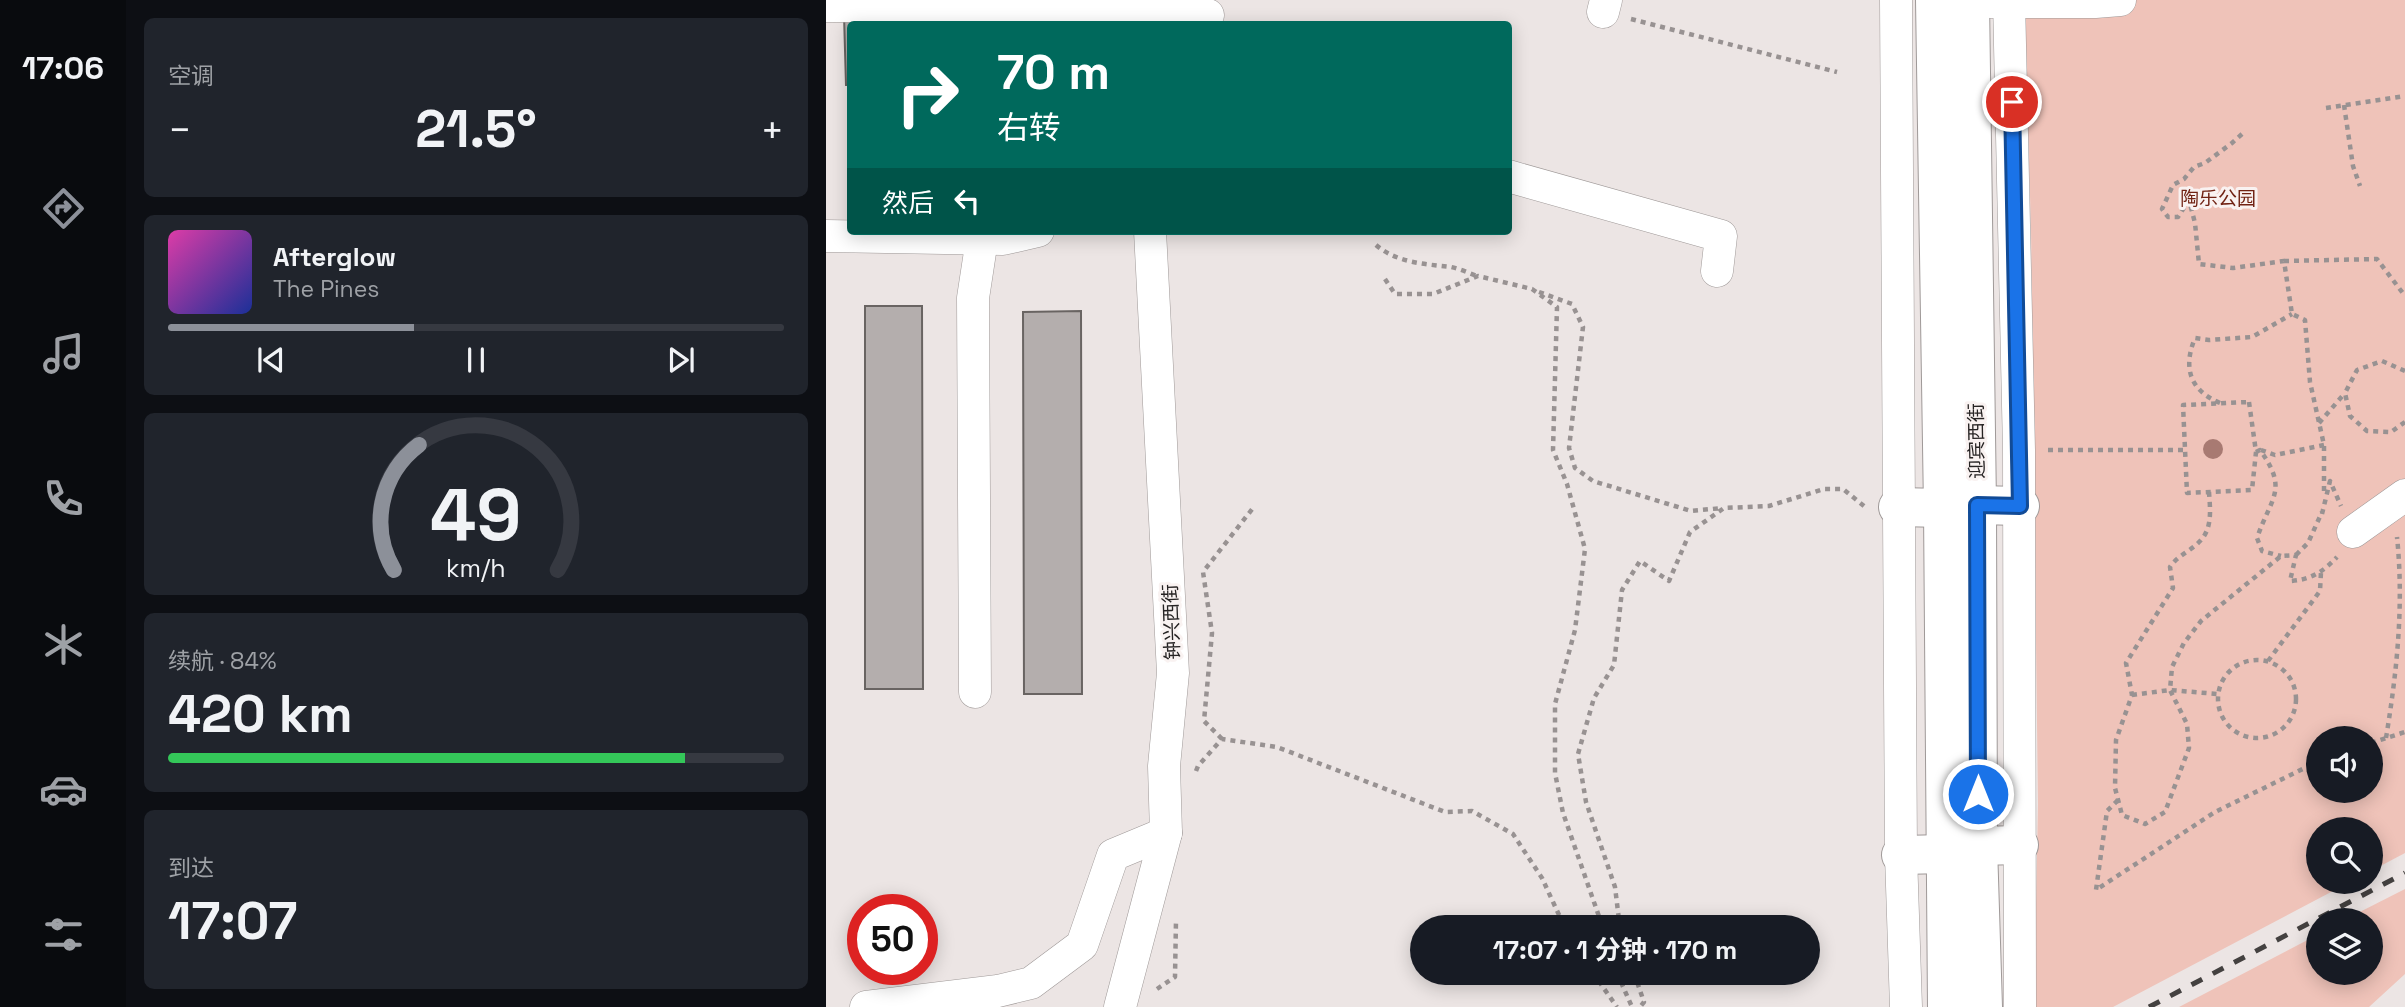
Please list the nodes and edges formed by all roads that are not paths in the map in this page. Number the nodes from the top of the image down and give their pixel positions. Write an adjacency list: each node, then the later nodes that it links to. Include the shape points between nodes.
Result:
1 (1896, 0): 14 (street)
2 (2009, 0): 3 (street); 4 (street); 13 (street)
3 (2120, 0)
4 (1960, 1): 15 (main road, 迎宾西街)
5 (826, 6): 6 (street, via 1183,7)
6 (1213, 13)
7 (1512, 177): 11 (street, via 1721,236)
8 (1150, 235): 18 (street, 钟兴西街, via 1173,673 1164,766)
9 (991, 236): 10 (street); 17 (street, via 973,299)
10 (827, 241)
11 (1717, 271)
12 (2399, 499): 16 (street)
13 (2020, 506): 15 (main road); 19 (street)
14 (1898, 507): 15 (main road); 21 (street)
15 (1960, 507): 20 (main road, 迎宾西街)
16 (2353, 532)
17 (975, 692)
18 (1166, 833): 23 (street, via 1113,855 1082,945 1031,983); 24 (street, 钟兴西街)
19 (2019, 845): 20 (main road); 27 (street)
20 (1962, 850): 21 (main road); 25 (main road, 迎宾西街, via 1946,969); 26 (main road, 迎宾西街, via 1982,952)
21 (1901, 855): 22 (street)
22 (1906, 998)
23 (866, 1007)
24 (1120, 1007)
25 (1947, 1007)
26 (1983, 1007)
27 (2021, 1007)

